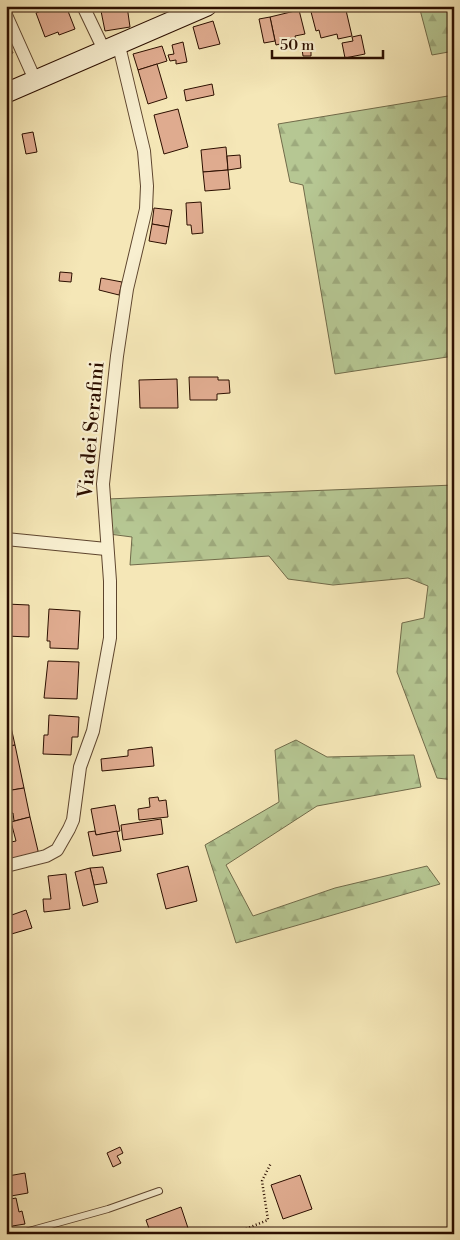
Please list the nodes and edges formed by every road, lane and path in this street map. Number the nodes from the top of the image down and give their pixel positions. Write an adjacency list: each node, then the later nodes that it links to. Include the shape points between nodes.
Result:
1 (83, 6): 4 (street, Via dei Serafini)
2 (207, 6): 4 (street)
3 (6, 15): 5 (street)
4 (112, 49): 5 (street); 8 (street, Via dei Serafini, via 144,151 147,186 146,209 128,289 116,366 102,484)
5 (36, 82): 6 (street)
6 (6, 93)
7 (6, 539): 8 (street)
8 (106, 549): 9 (street, Via dei Serafini, via 110,581 110,638 93,731 80,767 73,820 57,850)
9 (6, 866)
10 (271, 1163): 13 (path, via 262,1181 268,1220)
11 (159, 1191): 12 (lane)
12 (18, 1234)
13 (233, 1234)

